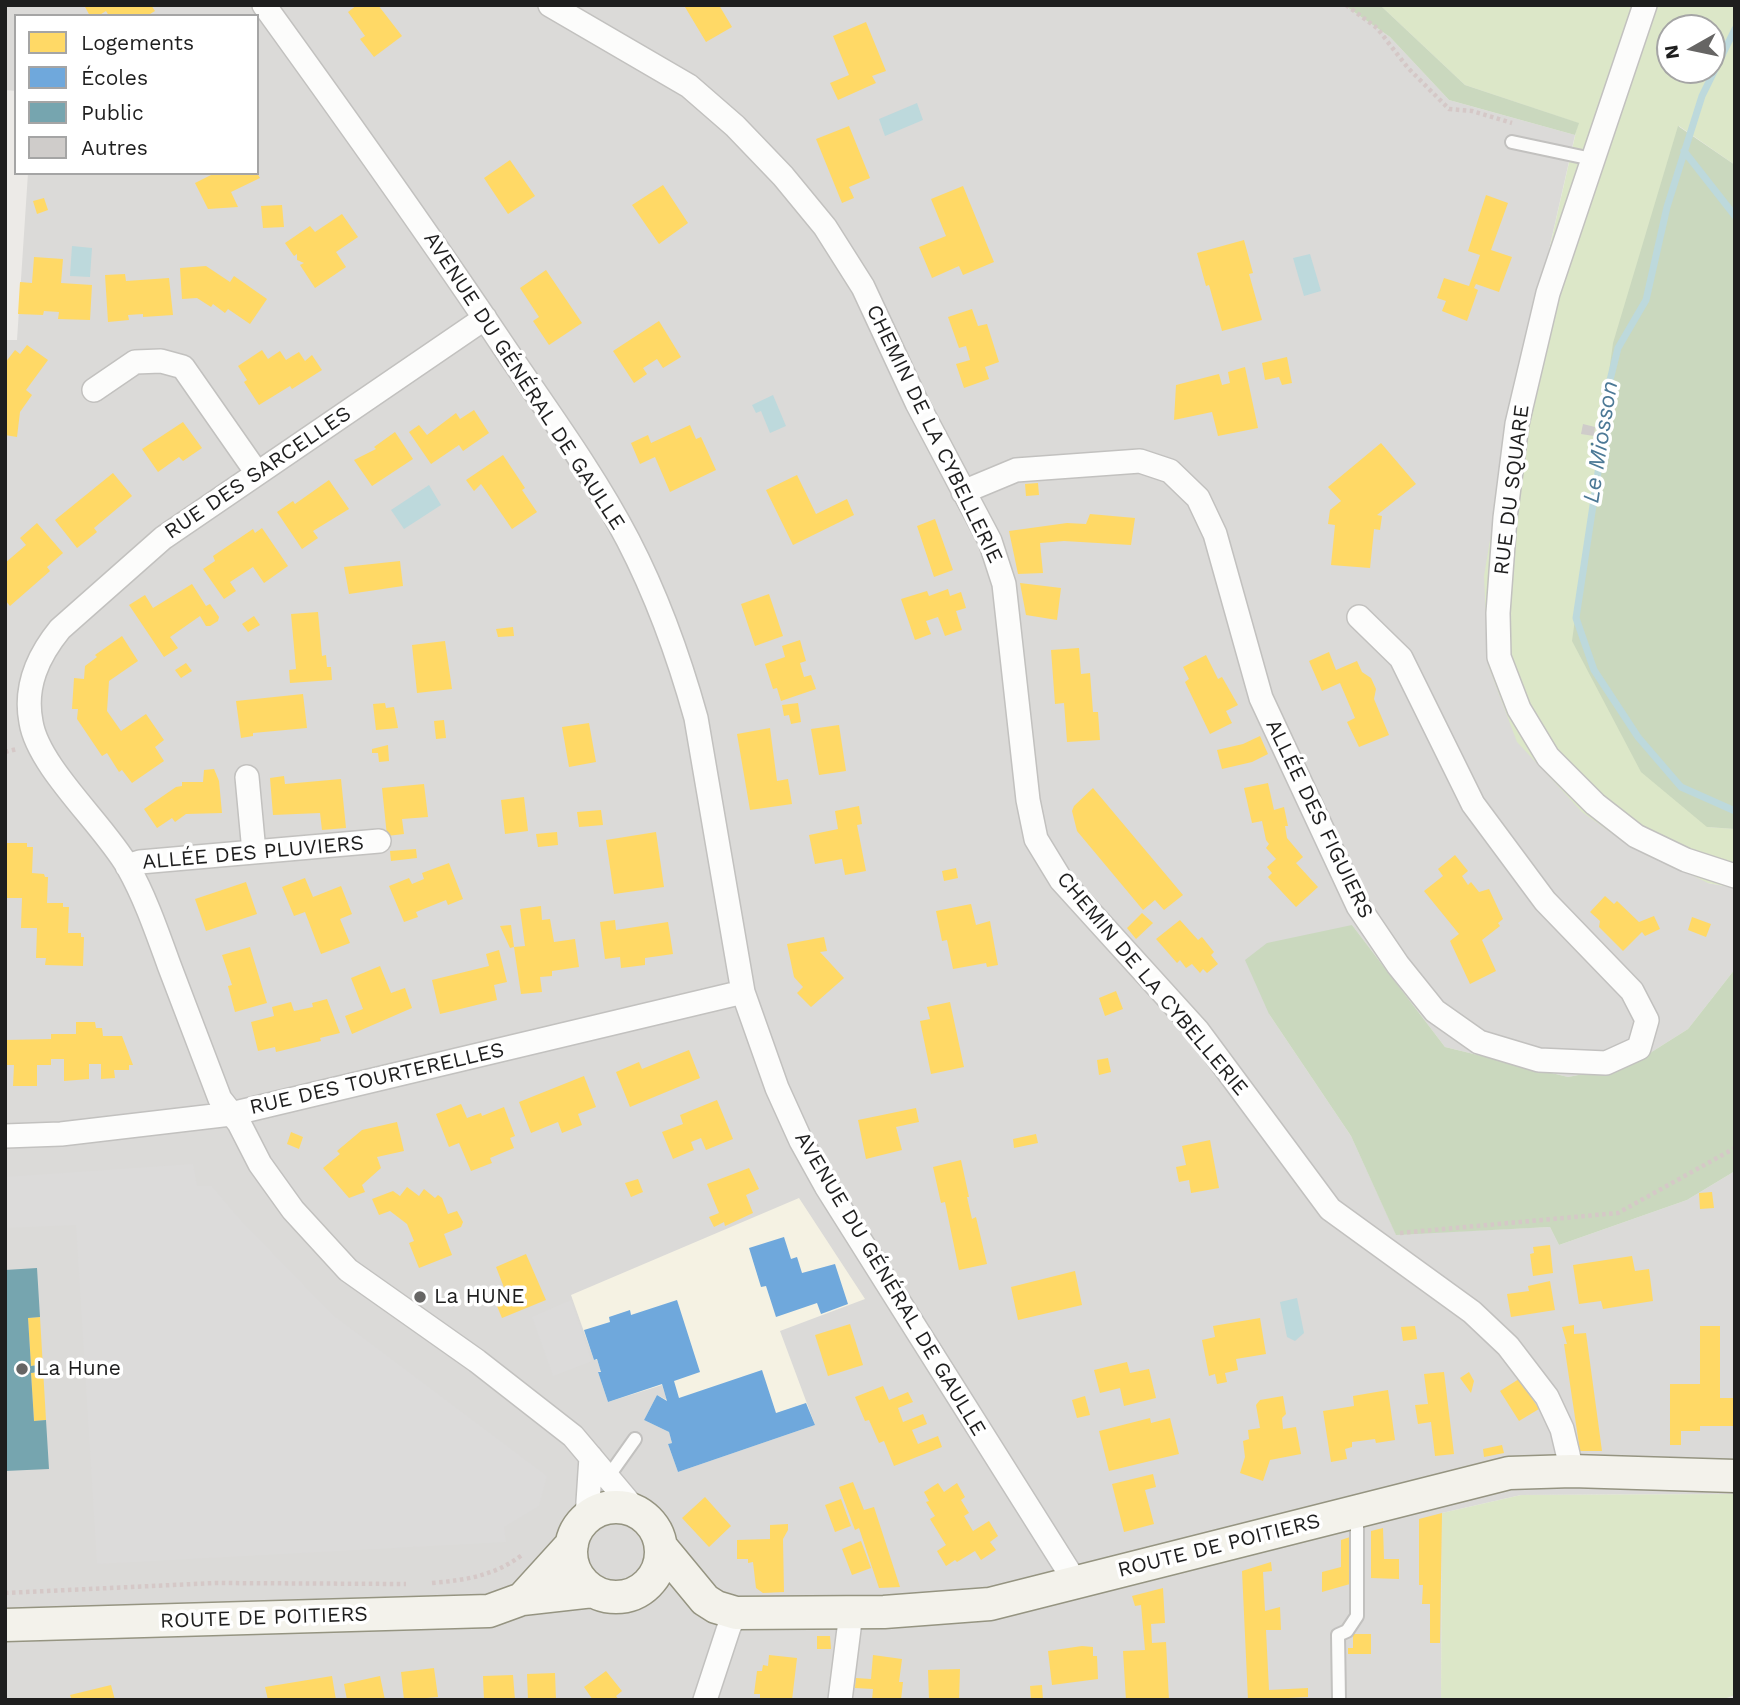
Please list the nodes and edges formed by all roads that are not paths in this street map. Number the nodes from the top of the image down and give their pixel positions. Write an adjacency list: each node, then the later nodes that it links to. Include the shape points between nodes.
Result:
1 (264, 5): 6 (street, AVENUE DU GÉNÉRAL DE GAULLE)
2 (550, 5): 9 (street, CHEMIN DE LA CYBELLERIE, via 689,86 736,126 783,176 825,227 863,287)
3 (1645, 5): 5 (street, RUE DU SQUARE)
4 (1512, 142): 5 (lane)
5 (1592, 159): 15 (street, RUE DU SQUARE, via 1548,293 1517,424 1505,518 1499,657 1519,709 1548,757 1595,804 1636,836 1686,860)
6 (485, 318): 8 (street, RUE DES SARCELLES); 16 (street, AVENUE DU GÉNÉRAL DE GAULLE, via 590,475 628,540 662,615 696,718)
7 (94, 390): 8 (street, via 135,362 161,361 183,367)
8 (257, 472): 14 (street, RUE DES SARCELLES, via 163,538 60,629 34,670 29,695 31,723 42,752)
9 (963, 492): 10 (street, ALLÉE DES FIGUIERS, via 1016,470 1140,461 1170,471 1198,498 1210,522 1261,698 1358,906 1405,975 1435,1011 1479,1042 1539,1060 1606,1063 1639,1048 1647,1020 1632,990 1545,901 1473,804 1401,659); 21 (street, CHEMIN DE LA CYBELLERIE, via 990,541 1004,584 1028,800 1036,839 1061,880 1214,1050 1330,1209 1472,1312 1508,1346 1547,1397 1562,1429)
10 (1359, 617)
11 (247, 777): 13 (street)
12 (379, 841): 13 (street, ALLÉE DES PLUVIERS)
13 (254, 852): 14 (street, ALLÉE DES PLUVIERS)
14 (127, 866): 17 (street, RUE DES SARCELLES, via 150,913 220,1099)
15 (1735, 876)
16 (743, 992): 17 (street, RUE DES TOURTERELLES); 29 (street, AVENUE DU GÉNÉRAL DE GAULLE, via 777,1088 826,1186)
17 (231, 1114): 18 (street, RUE DES TOURTERELLES); 20 (street, RUE DES SARCELLES, via 293,1210 348,1270 477,1361 573,1436)
18 (5, 1136)
19 (635, 1439): 23 (lane)
20 (591, 1457): 23 (street, RUE DES SARCELLES); 26 (street)
21 (1572, 1471): 22 (street, ROUTE DE POITIERS); 25 (street, ROUTE DE POITIERS, via 1509,1474)
22 (1735, 1476)
23 (608, 1477): 24 (street, RUE DES SARCELLES)
24 (637, 1512): 26 (street, via 612,1506); 28 (street, via 656,1530)
25 (1357, 1512): 29 (street, ROUTE DE POITIERS); 39 (lane, via 1357,1616 1338,1636)
26 (587, 1517): 27 (street)
27 (572, 1544): 30 (street, via 575,1573); 32 (street, ROUTE DE POITIERS)
28 (662, 1548): 31 (street, via 660,1567); 33 (street, ROUTE DE POITIERS)
29 (1076, 1583): 35 (street, ROUTE DE POITIERS, via 990,1604)
30 (593, 1591): 31 (street, via 620,1598); 32 (street, ROUTE DE POITIERS)
31 (638, 1592): 33 (street, ROUTE DE POITIERS)
32 (522, 1599): 36 (street, ROUTE DE POITIERS, via 489,1611)
33 (705, 1600): 34 (street, ROUTE DE POITIERS)
34 (736, 1613): 35 (street, ROUTE DE POITIERS); 37 (street)
35 (851, 1613): 38 (street)
36 (5, 1625)
37 (705, 1700)
38 (840, 1700)
39 (1339, 1700)

